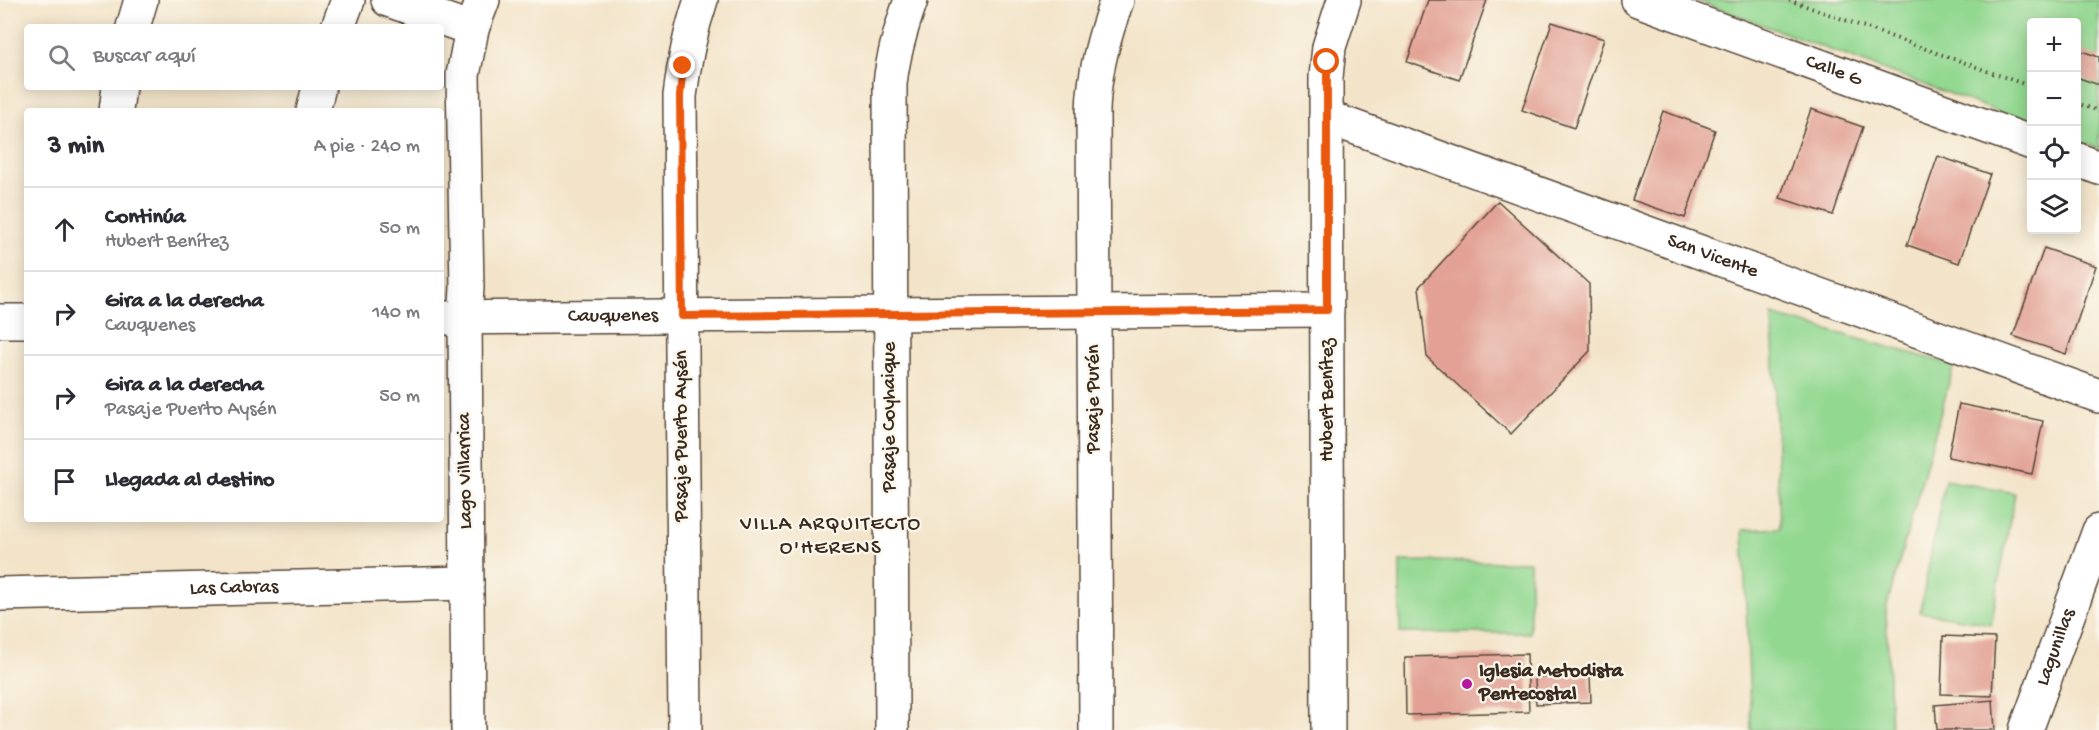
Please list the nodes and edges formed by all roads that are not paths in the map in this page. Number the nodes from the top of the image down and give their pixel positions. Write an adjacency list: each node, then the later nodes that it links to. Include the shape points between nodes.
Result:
1 (141, 0): 10 (street)
2 (348, 0): 11 (street)
3 (388, 0): 9 (street)
4 (701, 0): 23 (street, Pasaje Puerto Aysén, via 683,66 680,96)
5 (911, 0): 22 (street, Pasaje Coyhaique, via 892,61 890,84)
6 (1117, 0): 21 (street, Pasaje Purén, via 1101,46 1093,90)
7 (1344, 0): 16 (street, Hubert Benítez, via 1327,62)
8 (1638, 0): 17 (street, Calle G)
9 (477, 14): 24 (street, Lago Villarrica, via 463,75 467,288)
10 (134, 24)
11 (339, 24)
12 (119, 90): 14 (street)
13 (318, 90): 15 (street)
14 (116, 108)
15 (314, 108)
16 (1326, 117): 20 (street, Hubert Benítez); 27 (street, San Vicente)
17 (2027, 142)
18 (2081, 161): 19 (street)
19 (2099, 168)
20 (1327, 310): 21 (street, Cauquenes); 35 (street, Hubert Benítez)
21 (1094, 312): 22 (street, Cauquenes); 34 (street, Pasaje Purén)
22 (890, 314): 23 (street, Cauquenes); 33 (street, Pasaje Coyhaique)
23 (682, 316): 24 (street, Cauquenes); 32 (street, Pasaje Puerto Aysén)
24 (453, 318): 29 (street, Lago Villarrica)
25 (0, 321): 26 (street)
26 (24, 321)
27 (2099, 396)
28 (2099, 531): 36 (street, Lagunillas)
29 (467, 583): 30 (street, Las Cabras); 31 (street, Lago Villarrica)
30 (0, 594)
31 (468, 730)
32 (685, 730)
33 (891, 730)
34 (1096, 730)
35 (1328, 730)
36 (2026, 730)

